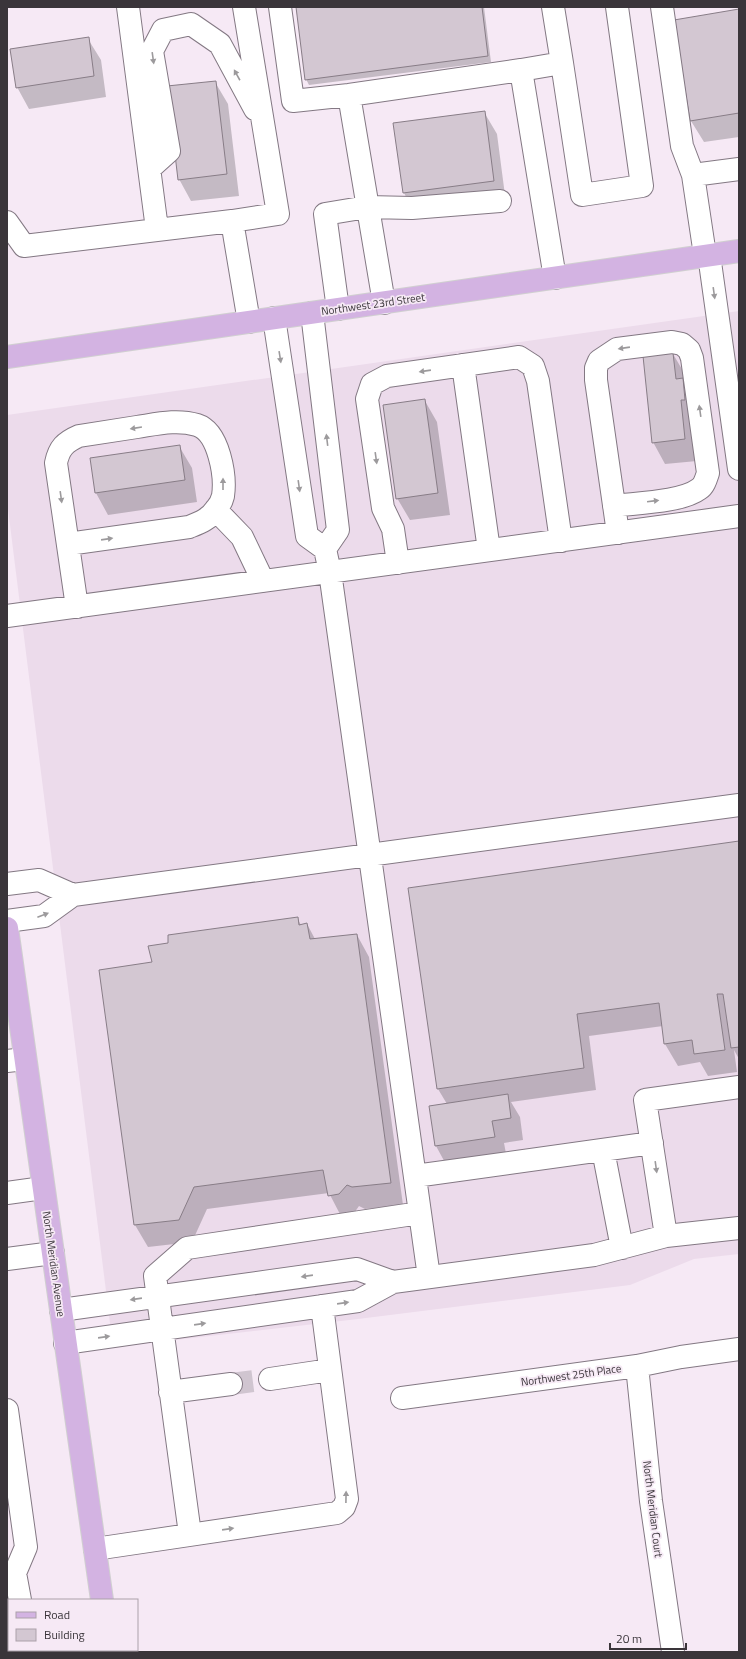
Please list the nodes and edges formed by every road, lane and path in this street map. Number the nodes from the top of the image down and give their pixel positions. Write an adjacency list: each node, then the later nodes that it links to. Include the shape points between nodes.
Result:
1 (128, 7): 11 (street)
2 (244, 7): 10 (street)
3 (280, 7): 9 (street, via 293,101)
4 (553, 7): 7 (street)
5 (617, 7): 7 (street, via 642,186 582,195)
6 (662, 7): 13 (street, via 682,146)
7 (562, 63): 8 (street)
8 (521, 70): 9 (street); 21 (street)
9 (349, 95): 15 (street)
10 (262, 122): 11 (street, one-way to 11, via 220,44 191,24 163,30 152,52 169,151); 16 (street, via 278,214)
11 (149, 169): 18 (street)
12 (739, 169): 13 (street)
13 (693, 175): 20 (street)
14 (500, 201): 15 (street, via 412,208)
15 (367, 207): 22 (street); 23 (street, via 325,214)
16 (232, 221): 18 (street); 26 (street)
17 (7, 222): 18 (street, via 24,246)
18 (157, 229)
19 (739, 251): 20 (main road, Northwest 23rd Street)
20 (707, 255): 21 (main road, Northwest 23rd Street); 29 (street, one-way to 29)
21 (555, 278): 22 (main road, Northwest 23rd Street)
22 (384, 303): 23 (main road, Northwest 23rd Street)
23 (338, 309): 24 (main road, Northwest 23rd Street)
24 (312, 313): 25 (main road, Northwest 23rd Street); 36 (street, one-way to 24, via 338,530)
25 (274, 318): 26 (main road, Northwest 23rd Street); 36 (street, one-way to 36, via 307,536)
26 (249, 322): 27 (main road, Northwest 23rd Street)
27 (7, 357)
28 (463, 365): 34 (street, via 519,358 533,366 538,381); 37 (street); 38 (street, one-way to 38, via 387,376 372,384 367,399 383,508 393,529)
29 (739, 469)
30 (614, 506): 30 (street, one-way to 30, via 688,495 700,489 704,483 708,473 692,358 689,350 682,344 672,342 617,349 599,361 596,368); 33 (street)
31 (216, 510): 35 (street, one-way to 31, via 189,527 204,522); 35 (street, one-way to 35, via 222,497 223,478 216,445 211,435 200,426 186,422 170,422 79,436 68,440 62,446 56,463); 40 (street, via 242,537)
32 (739, 516): 33 (street)
33 (618, 533): 34 (street)
34 (561, 541): 37 (street)
35 (68, 544): 41 (street)
36 (325, 548): 39 (street)
37 (489, 550): 38 (street)
38 (398, 563): 39 (street)
39 (330, 572): 40 (street); 44 (street)
40 (262, 581): 41 (street)
41 (77, 607): 42 (street)
42 (7, 616)
43 (739, 805): 44 (street)
44 (370, 856): 46 (street); 53 (street)
45 (7, 884): 46 (street, via 39,880)
46 (74, 895): 47 (street, one-way to 46, via 44,916)
47 (7, 921)
48 (7, 928): 49 (main road, North Meridian Avenue)
49 (16, 1060): 54 (main road, North Meridian Avenue)
50 (739, 1087): 51 (street, via 645,1100)
51 (652, 1144): 52 (street); 58 (street, one-way to 58)
52 (603, 1150): 53 (street); 59 (street)
53 (415, 1176): 56 (street)
54 (43, 1188): 55 (street); 60 (main road, North Meridian Avenue)
55 (7, 1193)
56 (420, 1213): 62 (street); 64 (street, via 187,1248 156,1276)
57 (739, 1228): 58 (street)
58 (666, 1236): 59 (street)
59 (622, 1248): 62 (street, via 594,1255)
60 (53, 1253): 61 (street); 66 (main road, North Meridian Avenue)
61 (7, 1259)
62 (429, 1277): 63 (street)
63 (393, 1282): 64 (street, one-way to 64, via 357,1269); 65 (street, one-way to 63, via 358,1301)
64 (157, 1297): 66 (street, one-way to 66); 67 (street)
65 (322, 1306): 67 (street, one-way to 65); 71 (street)
66 (61, 1310): 68 (main road, North Meridian Avenue)
67 (162, 1329): 68 (street, one-way to 67); 74 (street)
68 (65, 1343): 78 (main road, North Meridian Avenue)
69 (739, 1349): 70 (street, Northwest 25th Place)
70 (637, 1366): 75 (street, Northwest 25th Place); 82 (street, North Meridian Court, via 656,1541)
71 (330, 1370): 72 (street); 77 (street, one-way to 71, via 337,1513 344,1507 347,1500)
72 (270, 1379)
73 (231, 1384): 74 (street)
74 (170, 1392): 77 (street)
75 (402, 1398)
76 (7, 1410): 79 (street, via 26,1547)
77 (190, 1534): 78 (street)
78 (94, 1548): 81 (main road, North Meridian Avenue)
79 (11, 1572): 80 (street)
80 (20, 1599)
81 (102, 1599)
82 (673, 1652)

